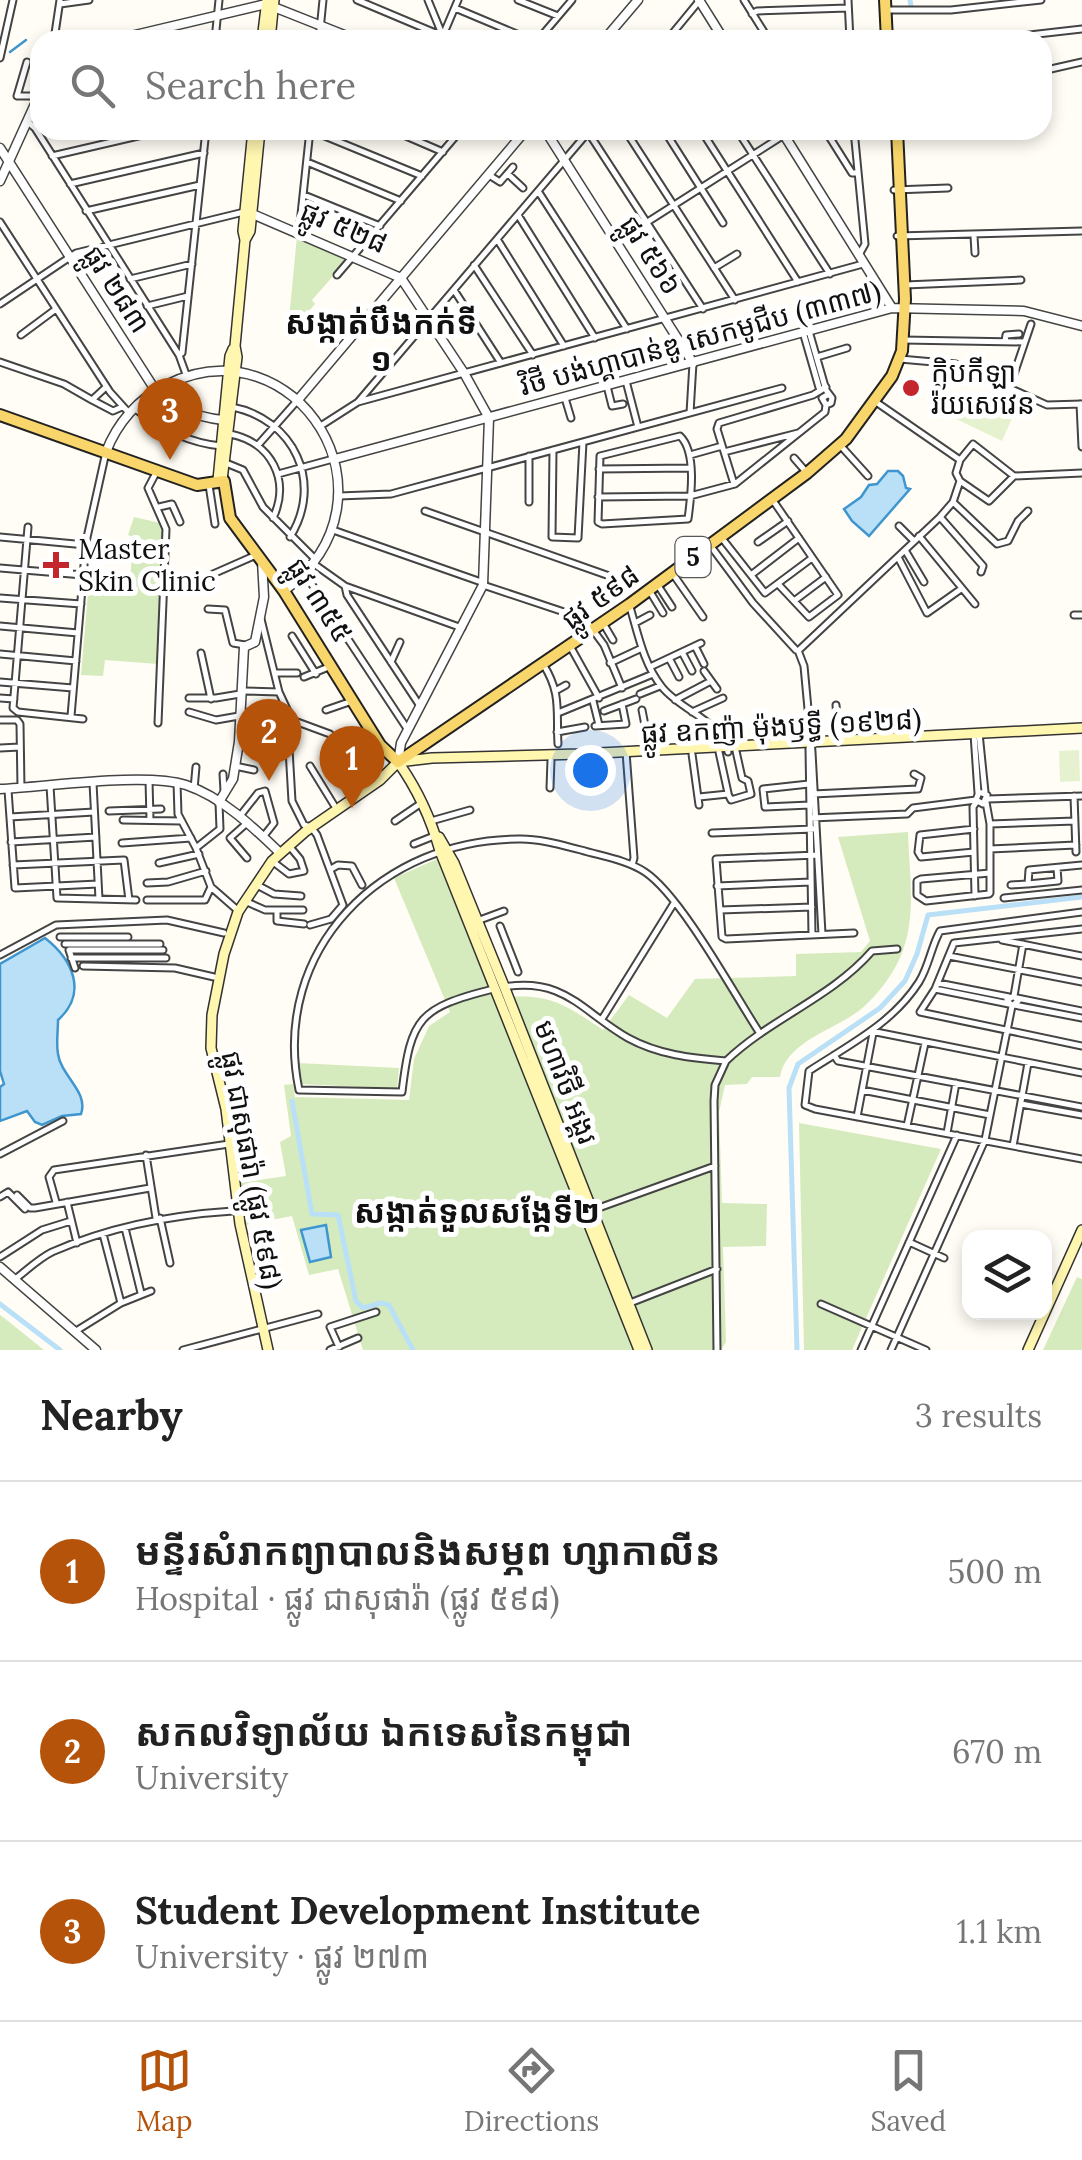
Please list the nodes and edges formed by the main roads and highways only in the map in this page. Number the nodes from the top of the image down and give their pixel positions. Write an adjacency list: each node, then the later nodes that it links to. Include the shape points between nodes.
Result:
1 (270, 2): 3 (main road)
2 (889, 3): 4 (main road)
3 (267, 30)
4 (890, 30)
5 (256, 140): 9 (main road)
6 (894, 140): 7 (main road, ផ្លូវ ៥៩៨ / 5)
7 (900, 236): 8 (main road, ផ្លូវ ៥៩៨ / 5); 8 (main road, ផ្លូវ ៥៩៨ / 5, via 905,285)
8 (897, 308): 22 (main road, ផ្លូវ ៥៩៨ / 5, via 900,359 840,445 630,604)
9 (232, 373): 12 (main road); 12 (main road)
10 (0, 413): 11 (main road)
11 (107, 450): 12 (main road, via 202,481); 12 (main road, via 196,485)
12 (219, 476): 13 (main road, ផ្លូវ ៣៥៥, via 231,484 233,514)
13 (286, 590): 17 (main road, ផ្លូវ ៣៥៥); 17 (main road, ផ្លូវ ៣៥៥)
14 (1082, 730): 15 (main road, ផ្លូវ ឧកញ៉ា ម៉ុងឫទ្ធី (១៩២៨))
15 (977, 736): 16 (main road, ផ្លូវ ឧកញ៉ា ម៉ុងឫទ្ធី (១៩២៨)); 16 (main road, ផ្លូវ ឧកញ៉ា ម៉ុងឫទ្ធី (១៩២៨))
16 (809, 745): 18 (main road, ផ្លូវ ឧកញ៉ា ម៉ុងឫទ្ធី (១៩២៨))
17 (386, 750): 22 (main road, ផ្លូវ ៣៥៥)
18 (728, 750): 19 (main road, ផ្លូវ ឧកញ៉ា ម៉ុងឫទ្ធី (១៩២៨)); 19 (main road, ផ្លូវ ឧកញ៉ា ម៉ុងឫទ្ធី (១៩២៨))
19 (650, 754): 20 (main road, ផ្លូវ ឧកញ៉ា ម៉ុងឫទ្ធី (១៩២៨))
20 (564, 757): 21 (main road, ផ្លូវ ឧកញ៉ា ម៉ុងឫទ្ធី (១៩២៨)); 21 (main road, ផ្លូវ ឧកញ៉ា ម៉ុងឫទ្ធី (១៩២៨))
21 (423, 760): 22 (main road, ផ្លូវ ឧកញ៉ា ម៉ុងឫទ្ធី (១៩២៨))
22 (398, 762): 23 (main road, ផ្លូវ ជាសុផារ៉ា (ផ្លូវ ៥៩៨)); 25 (main road, មហាវិថី អង្គរ)
23 (382, 774): 24 (main road, ផ្លូវ ជាសុផារ៉ា (ផ្លូវ ៥៩៨)); 24 (main road, ផ្លូវ ជាសុផារ៉ា (ផ្លូវ ៥៩៨))
24 (308, 826): 26 (main road, ផ្លូវ ជាសុផារ៉ា (ផ្លូវ ៥៩៨))
25 (444, 850): 27 (main road, មហាវិថី អង្គរ); 27 (main road, មហាវិថី អង្គរ)
26 (279, 852): 28 (main road, ផ្លូវ ជាសុផារ៉ា (ផ្លូវ ៥៩៨), via 229,934 211,1025); 28 (main road, ផ្លូវ ជាសុផារ៉ា (ផ្លូវ ៥៩៨), via 260,866 235,908 214,977 206,1048)
27 (501, 987): 32 (main road, មហាវិថី អង្គរ)
28 (227, 1144): 30 (main road, ផ្លូវ ជាសុផារ៉ា (ផ្លូវ ៥៩៨)); 30 (main road, ផ្លូវ ជាសុផារ៉ា (ផ្លូវ ៥៩៨))
29 (1082, 1230): 33 (main road)
30 (243, 1253): 31 (main road, ផ្លូវ ជាសុផារ៉ា (ផ្លូវ ៥៩៨))
31 (265, 1350)
32 (643, 1350)
33 (1028, 1350)

